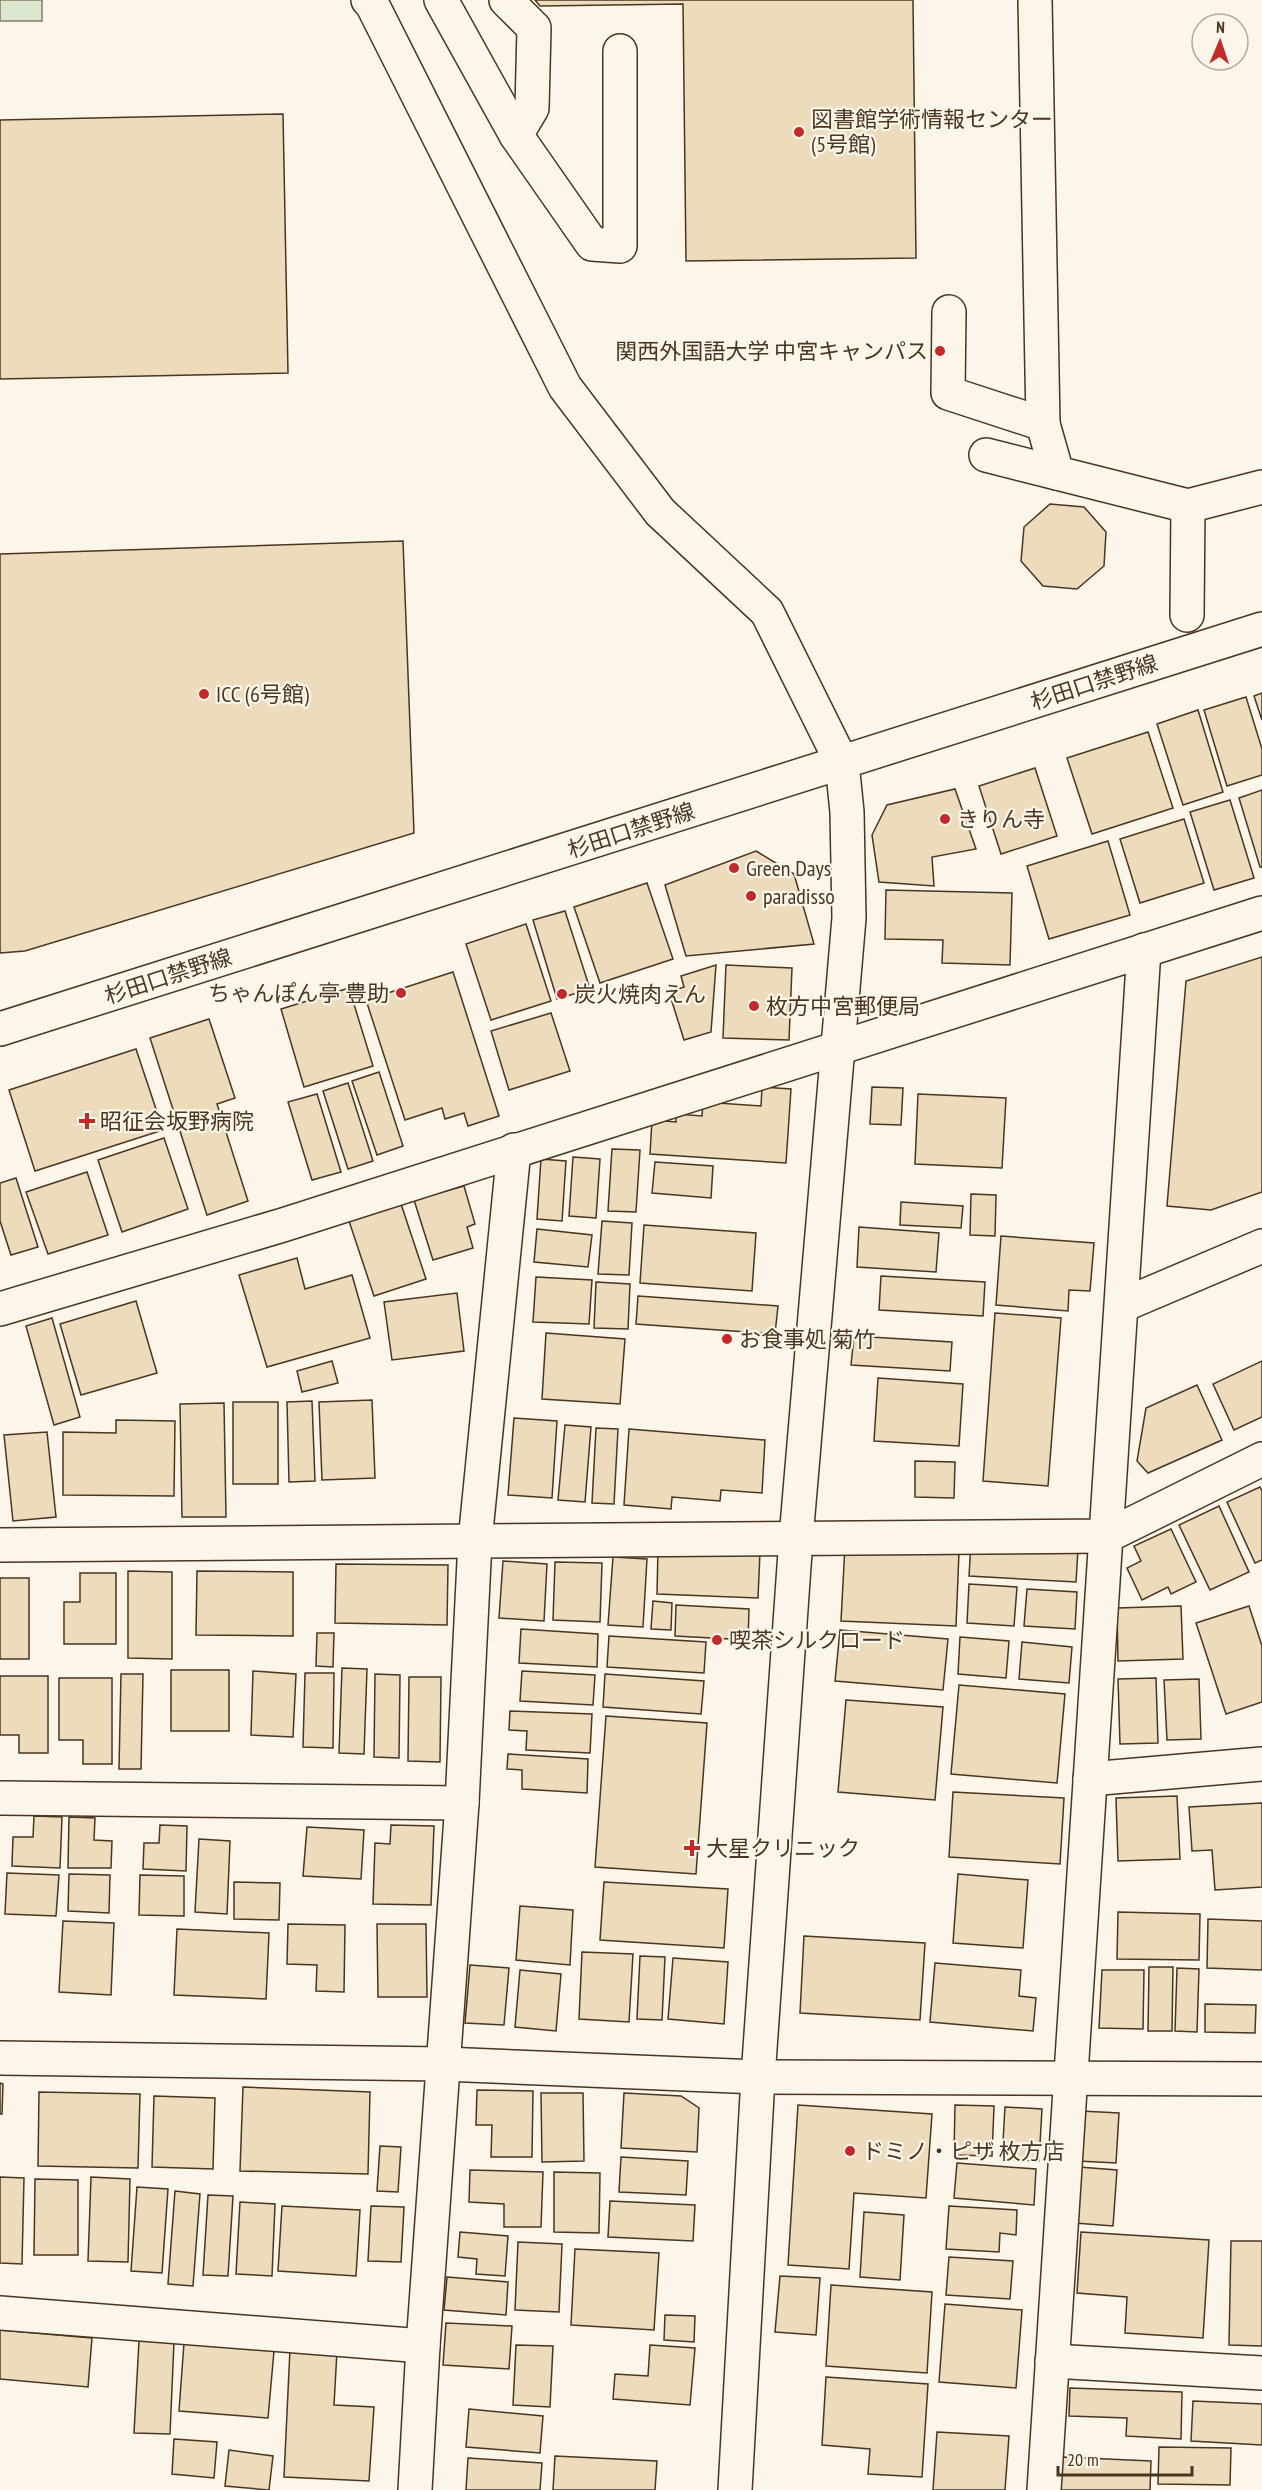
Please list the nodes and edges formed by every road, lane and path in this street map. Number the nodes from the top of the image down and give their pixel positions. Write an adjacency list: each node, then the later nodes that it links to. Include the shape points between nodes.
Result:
1 (368, 0): 15 (street, via 565,387 660,512 767,612)
2 (441, 0): 6 (street)
3 (506, 0): 6 (street, via 534,28 532,108)
4 (1035, 0): 8 (street)
5 (620, 51): 6 (street, via 620,246 592,244)
6 (516, 135)
7 (949, 312): 8 (street, via 948,393)
8 (1043, 424): 10 (street)
9 (986, 455): 10 (street)
10 (1057, 473): 12 (street)
11 (1262, 487): 12 (street)
12 (1188, 506): 13 (street)
13 (1187, 615)
14 (1262, 629): 15 (street, 杉田口禁野線)
15 (842, 763): 18 (street, 杉田口禁野線); 19 (street, via 849,918)
16 (1262, 913): 17 (street)
17 (1144, 950): 19 (street); 22 (street)
18 (0, 1029)
19 (839, 1047): 20 (street); 26 (street)
20 (513, 1150): 23 (street, via 283,1225); 27 (street)
21 (1262, 1246): 22 (street)
22 (1124, 1305): 25 (street)
23 (0, 1309)
24 (1262, 1459): 25 (street)
25 (1107, 1536): 26 (street); 30 (street)
26 (796, 1538): 27 (street); 35 (street)
27 (475, 1541): 28 (street); 32 (street)
28 (0, 1545)
29 (1262, 1764): 30 (street)
30 (1090, 1779): 36 (street)
31 (0, 1798): 32 (street)
32 (462, 1803): 34 (street)
33 (0, 2058): 34 (street)
34 (444, 2064): 35 (street); 39 (street)
35 (758, 2077): 36 (street); 43 (street)
36 (1070, 2078): 37 (street); 40 (street)
37 (1262, 2079)
38 (0, 2313): 39 (street)
39 (423, 2346): 42 (street)
40 (1052, 2361): 41 (street); 44 (street)
41 (1262, 2373)
42 (415, 2490)
43 (735, 2490)
44 (1044, 2490)

